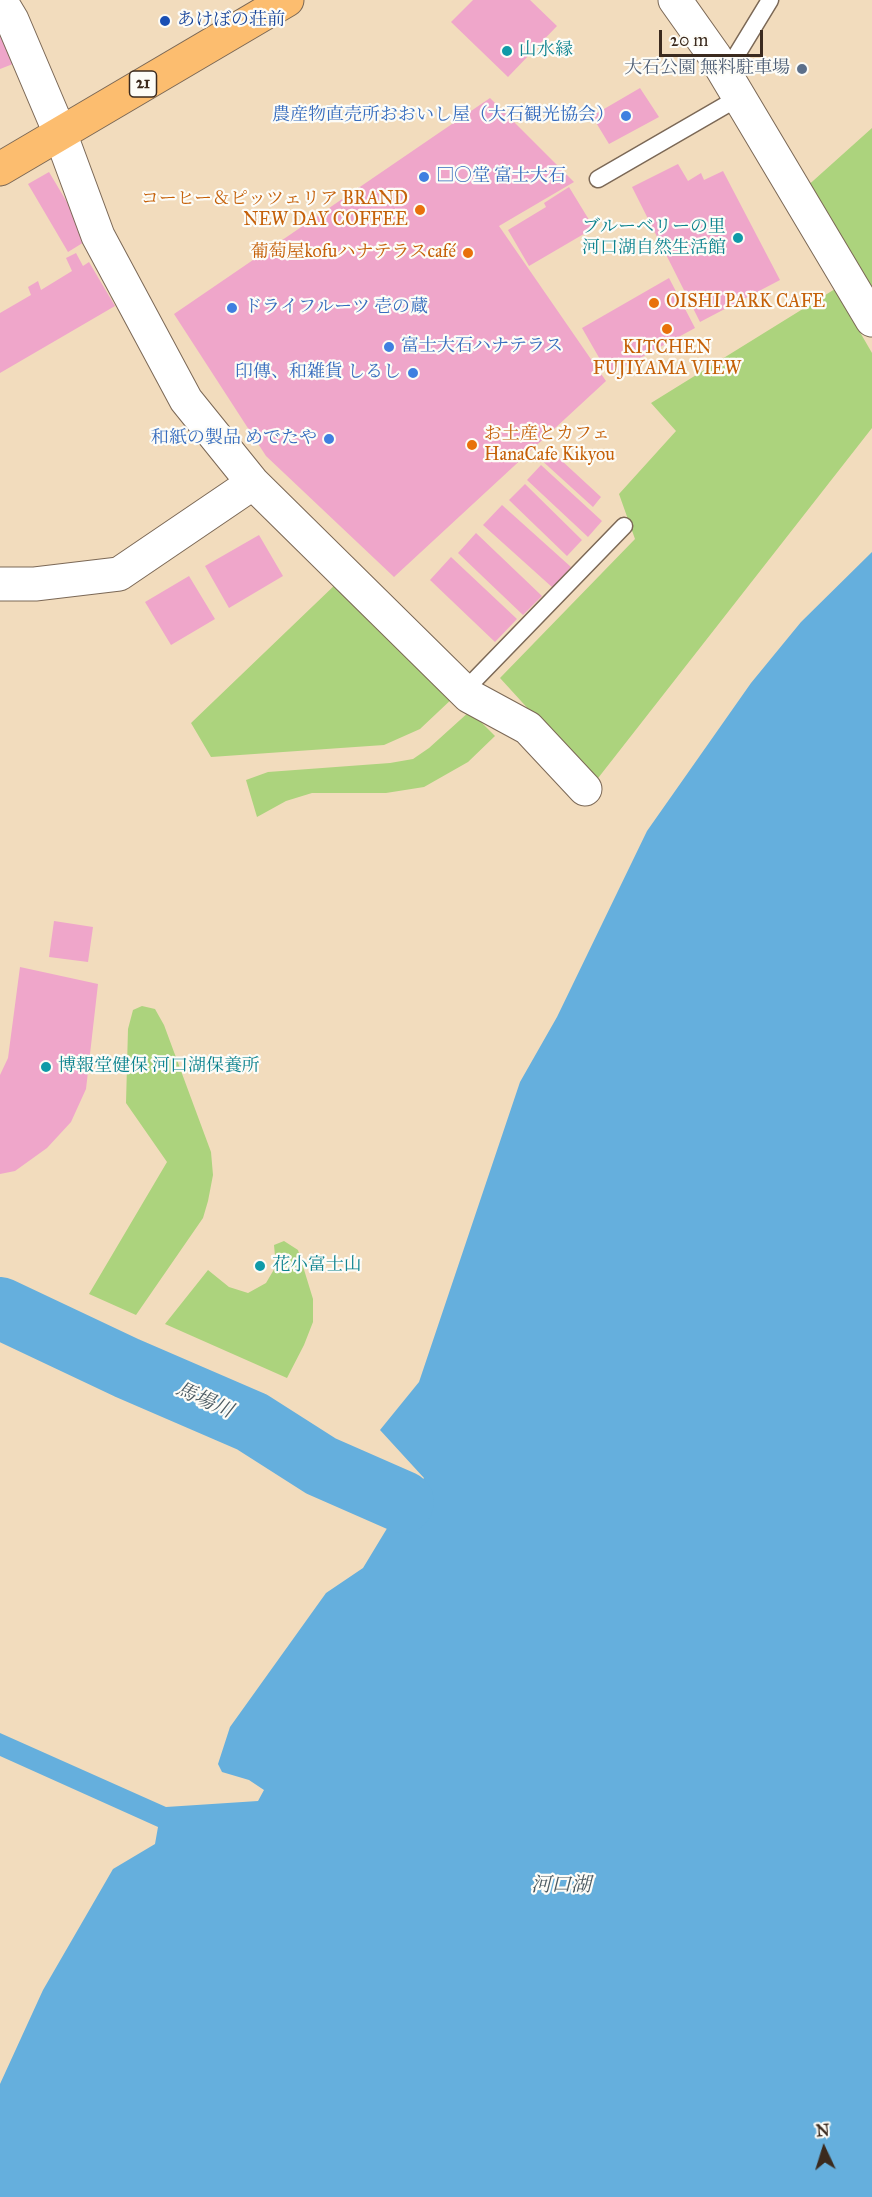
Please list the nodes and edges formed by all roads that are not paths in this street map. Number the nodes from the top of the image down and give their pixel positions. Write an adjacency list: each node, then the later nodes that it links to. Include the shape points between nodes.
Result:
1 (0, 0): 6 (street)
2 (288, 0): 6 (main road, 21)
3 (675, 0): 5 (street)
4 (770, 0): 5 (lane)
5 (731, 86): 8 (lane); 9 (street)
6 (60, 133): 7 (main road, 21); 10 (street, via 98,236 186,400)
7 (0, 169)
8 (598, 179)
9 (872, 320)
10 (253, 483): 12 (street, via 119,574); 13 (street)
11 (624, 526): 13 (lane)
12 (0, 584)
13 (464, 691): 14 (street, via 528,728)
14 (585, 789)

